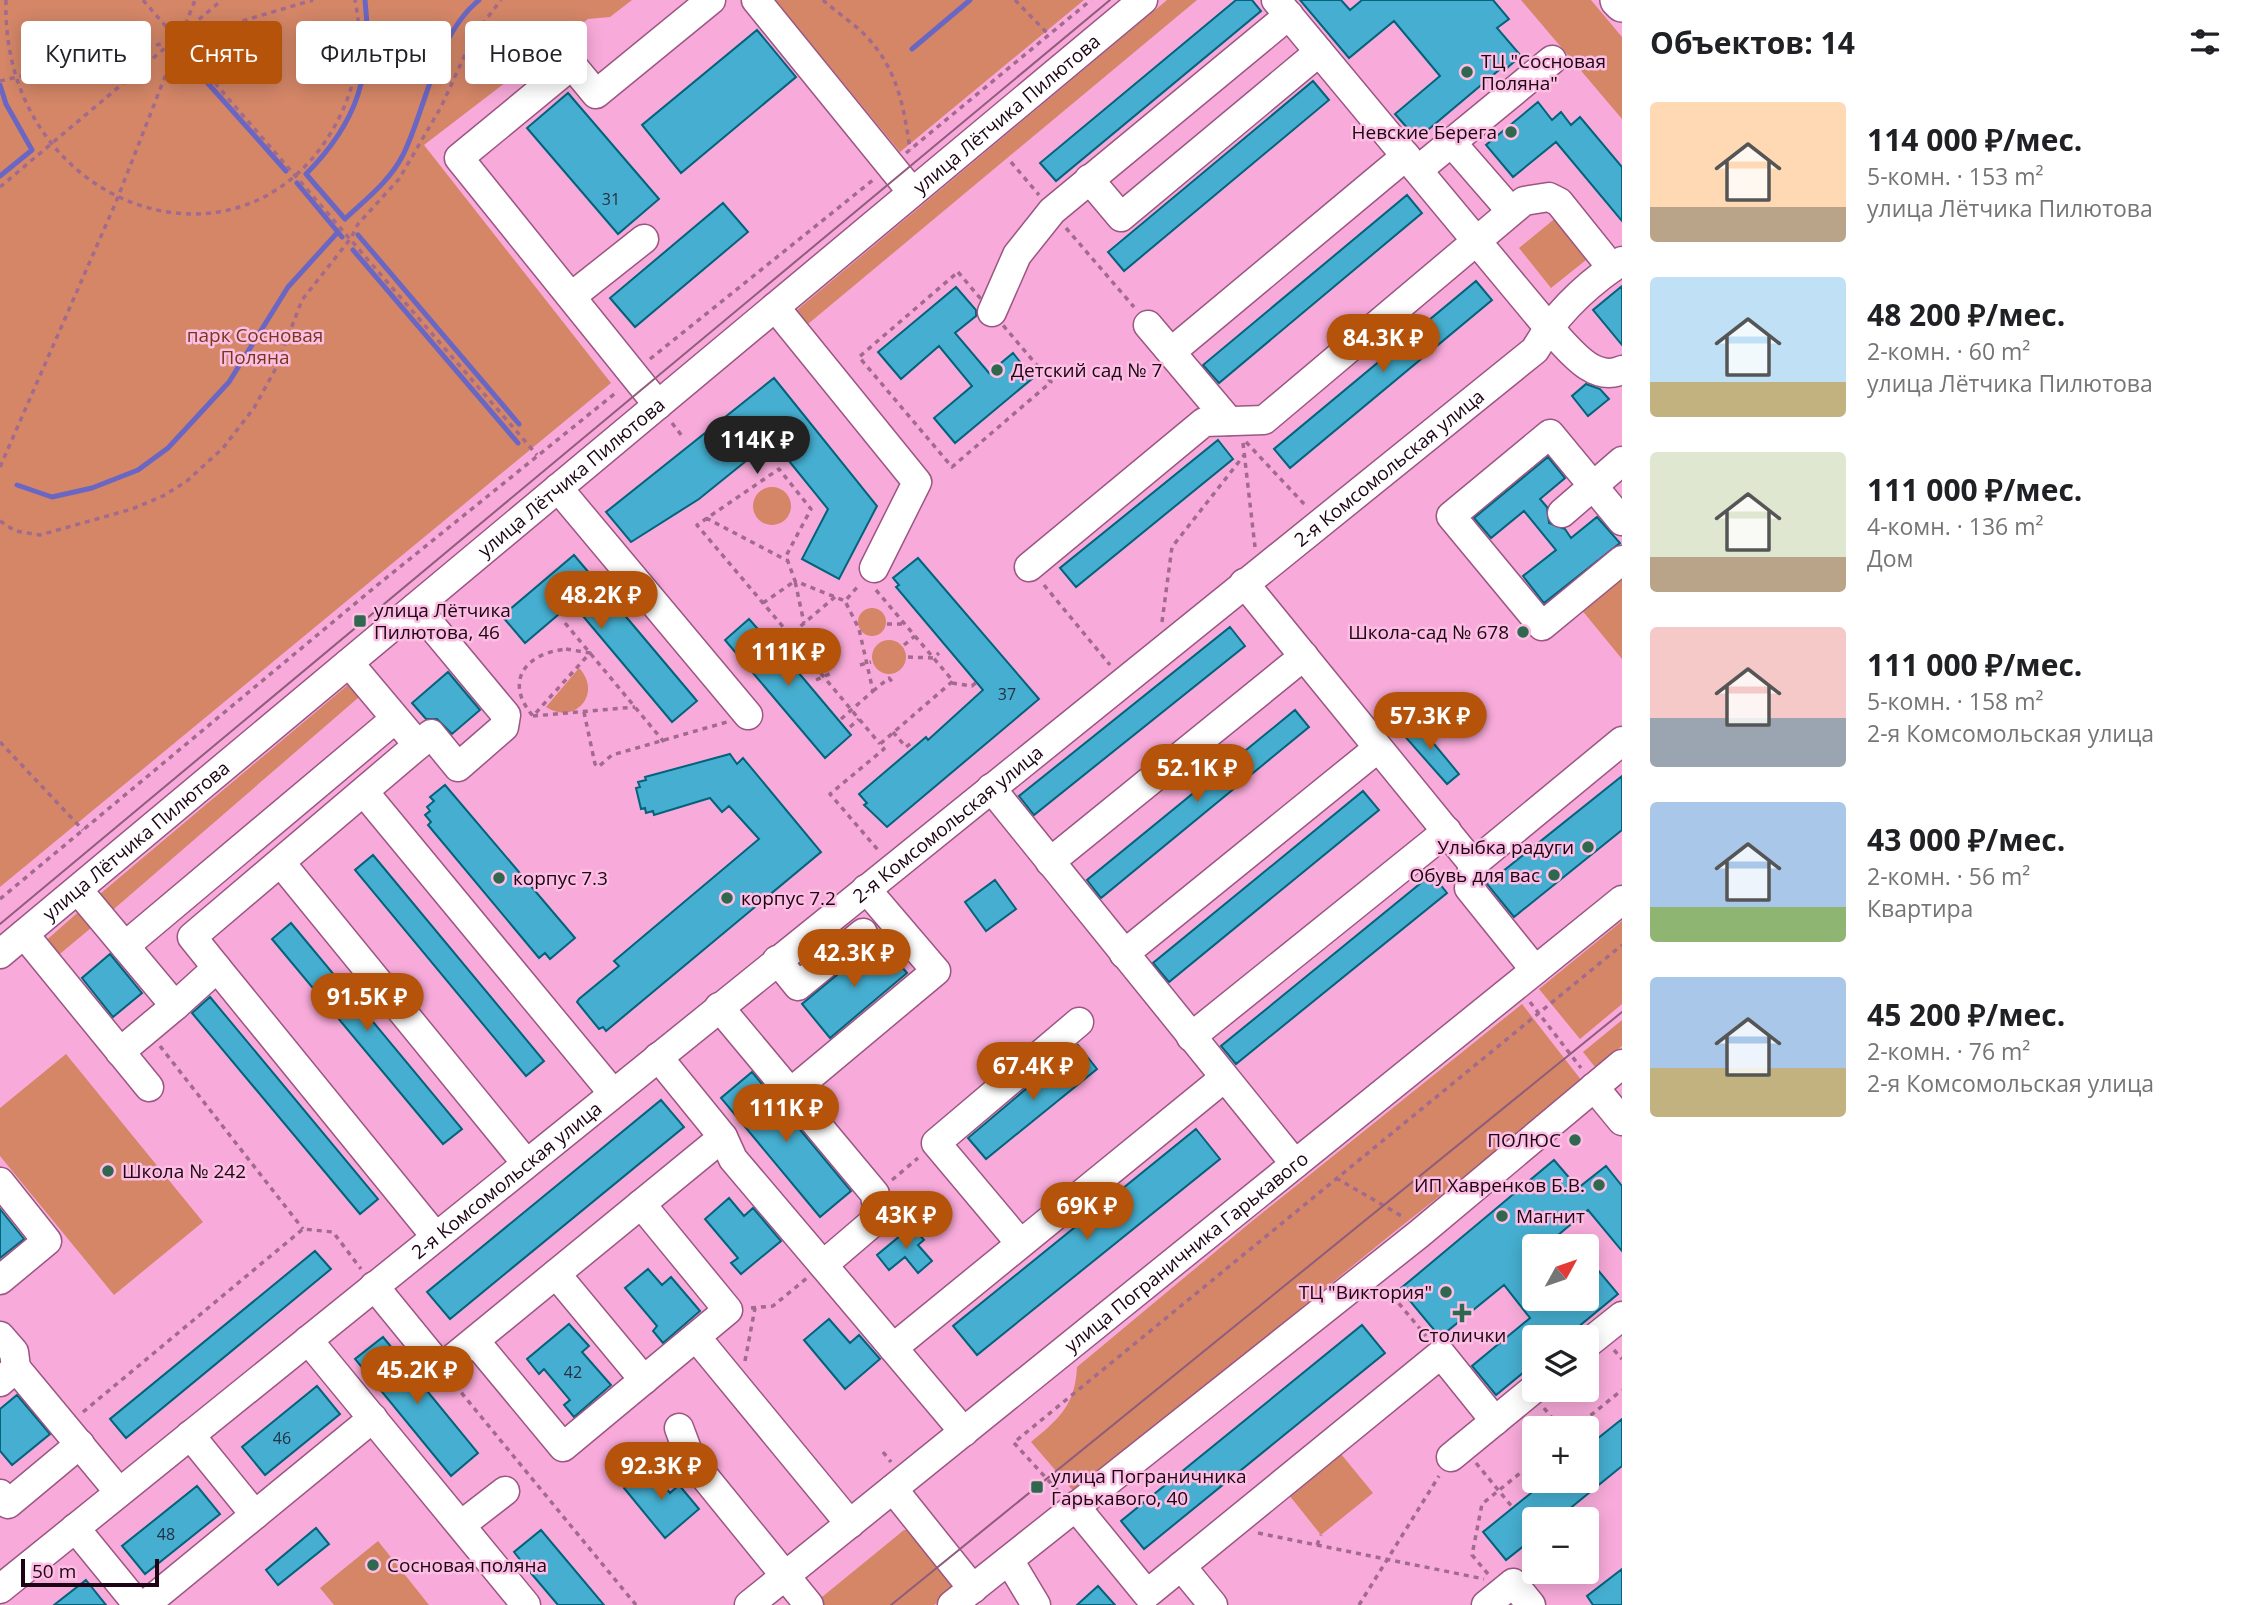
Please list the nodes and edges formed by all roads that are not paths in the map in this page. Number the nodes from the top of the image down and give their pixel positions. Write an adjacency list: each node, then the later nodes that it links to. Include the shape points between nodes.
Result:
1 (711, 0): 17 (street, via 596,94 572,65 458,158)
2 (756, 0): 12 (street)
3 (1143, 0): 12 (street, улица Лётчика Пилютова)
4 (1618, 0): 5 (main road)
5 (1622, 4)
6 (1282, 8): 7 (street); 11 (street)
7 (1319, 52): 10 (street); 11 (street, via 1121,217)
8 (1552, 60): 9 (street)
9 (1451, 142): 10 (street); 13 (street)
10 (1412, 163): 15 (street); 22 (street)
11 (1089, 179): 19 (street, via 1052,211 1017,255)
12 (912, 192): 18 (street, улица Лётчика Пилютова)
13 (1511, 211): 15 (street); 16 (street, via 1524,201 1549,197)
14 (644, 239): 17 (street)
15 (1478, 242): 21 (street); 25 (street, via 1264,419)
16 (1617, 264): 21 (street, 2-я Комсомольская улица, via 1572,300)
17 (572, 296): 24 (street, via 629,383)
18 (775, 307): 24 (street, улица Лётчика Пилютова); 33 (street, via 917,482)
19 (992, 312)
20 (1148, 324): 22 (street)
21 (1548, 327): 23 (street, via 1595,371 1610,375); 34 (street, 2-я Комсомольская улица, via 1535,350)
22 (1171, 352): 25 (street)
23 (1622, 370)
24 (658, 405): 28 (street, улица Лётчика Пилютова)
25 (1229, 421): 32 (street, via 1203,422)
26 (1620, 465): 27 (street)
27 (1594, 487): 29 (street); 30 (street); 31 (street, via 1550,434 1451,516 1542,626)
28 (558, 488): 35 (street, улица Лётчика Пилютова); 38 (street)
29 (1562, 513)
30 (1622, 521)
31 (1622, 560)
32 (1030, 567)
33 (870, 573)
34 (1244, 583): 36 (street); 43 (street, 2-я Комсомольская улица)
35 (416, 607): 37 (street, улица Лётчика Пилютова); 41 (street, via 506,715 504,727 458,767 431,734)
36 (1304, 656): 42 (street); 46 (street)
37 (349, 663): 39 (street); 50 (street, улица Лётчика Пилютова)
38 (748, 715)
39 (395, 719): 41 (street); 54 (street)
40 (1622, 741): 48 (street)
41 (418, 745): 44 (street)
42 (1378, 748): 45 (street); 56 (street)
43 (991, 788): 46 (street); 49 (street, 2-я Комсомольская улица)
44 (364, 792): 47 (street); 70 (street)
45 (1447, 831): 48 (street); 63 (street)
46 (1051, 862): 56 (street)
47 (281, 863): 58 (street, via 192,937); 74 (street)
48 (1473, 864): 59 (street, via 1469,888)
49 (866, 889): 57 (street, 2-я Комсомольская улица); 71 (street, via 936,971)
50 (78, 890): 53 (street, улица Лётчика Пилютова); 54 (street)
51 (1622, 900): 59 (street, улица Пограничника Гарькавого)
52 (863, 933): 57 (street, via 798,986)
53 (24, 934): 55 (street, улица Лётчика Пилютова); 64 (street)
54 (125, 946): 60 (street)
55 (0, 954)
56 (1124, 954): 63 (street)
57 (777, 960): 61 (street, 2-я Комсомольская улица)
58 (217, 968): 60 (street); 78 (street)
59 (1535, 970): 75 (street, улица Пограничника Гарькавого)
60 (175, 1006): 64 (street)
61 (719, 1007): 65 (street, 2-я Комсомольская улица); 71 (street)
62 (1079, 1022): 79 (street, via 936,1143)
63 (1191, 1037): 67 (street)
64 (121, 1052): 68 (street)
65 (658, 1057): 70 (street, 2-я Комсомольская улица); 73 (street)
66 (1622, 1064): 69 (street)
67 (1224, 1078): 75 (street); 79 (street)
68 (149, 1087)
69 (1594, 1087): 72 (street); 105 (street, via 1419,1234)
70 (612, 1092): 74 (street, 2-я Комсомольская улица)
71 (790, 1093): 80 (street, via 875,1194 878,1218)
72 (1622, 1121)
73 (723, 1137): 77 (street); 80 (street, via 733,1159)
74 (526, 1163): 78 (street, 2-я Комсомольская улица)
75 (1295, 1164): 97 (street, улица Пограничника Гарькавого)
76 (0, 1182): 82 (street, via 47,1241)
77 (641, 1204): 81 (street); 87 (street, via 742,1309)
78 (436, 1237): 83 (street, 2-я Комсомольская улица)
79 (1020, 1243): 90 (street)
80 (823, 1265): 90 (street)
81 (556, 1274): 89 (street); 92 (street)
82 (0, 1280)
83 (374, 1286): 88 (street, 2-я Комсомольская улица); 89 (street, via 441,1368)
84 (1622, 1316): 85 (street)
85 (1599, 1335)
86 (0, 1336): 91 (street, via 14,1352)
87 (696, 1337): 92 (street); 107 (street)
88 (308, 1340): 94 (street); 98 (street, 2-я Комсомольская улица)
89 (475, 1340): 92 (street, via 563,1447)
90 (893, 1348): 97 (street)
91 (8, 1375): 99 (street)
92 (644, 1380)
93 (1522, 1399): 95 (street)
94 (373, 1418): 106 (street); 108 (street)
95 (1495, 1421): 100 (street); 111 (street, via 1441,1354)
96 (679, 1428): 112 (street, via 691,1460)
97 (964, 1432): 101 (street, улица Пограничника Гарькавого)
98 (190, 1435): 103 (street, 2-я Комсомольская улица); 106 (street)
99 (72, 1436): 103 (street); 104 (street, via 8,1504)
100 (1457, 1452)
101 (894, 1477): 107 (street, улица Пограничника Гарькавого); 114 (street)
102 (505, 1491): 108 (street)
103 (119, 1492): 109 (street, 2-я Комсомольская улица)
104 (0, 1494)
105 (1074, 1506): 110 (street); 111 (street, via 1147,1594)
106 (255, 1514): 116 (street)
107 (850, 1524): 112 (street, улица Пограничника Гарькавого)
108 (461, 1525): 117 (street)
109 (75, 1528): 113 (street, 2-я Комсомольская улица); 115 (street)
110 (1009, 1560): 114 (street); 120 (street)
111 (1181, 1566): 121 (street)
112 (785, 1576): 118 (street, улица Пограничника Гарькавого); 119 (street)
113 (0, 1589)
114 (963, 1597)
115 (138, 1605)
116 (145, 1605)
117 (526, 1605)
118 (749, 1605)
119 (809, 1605)
120 (1036, 1605)
121 (1213, 1605)
122 (1486, 1605): 123 (street, via 1513,1583)
123 (1531, 1605)

